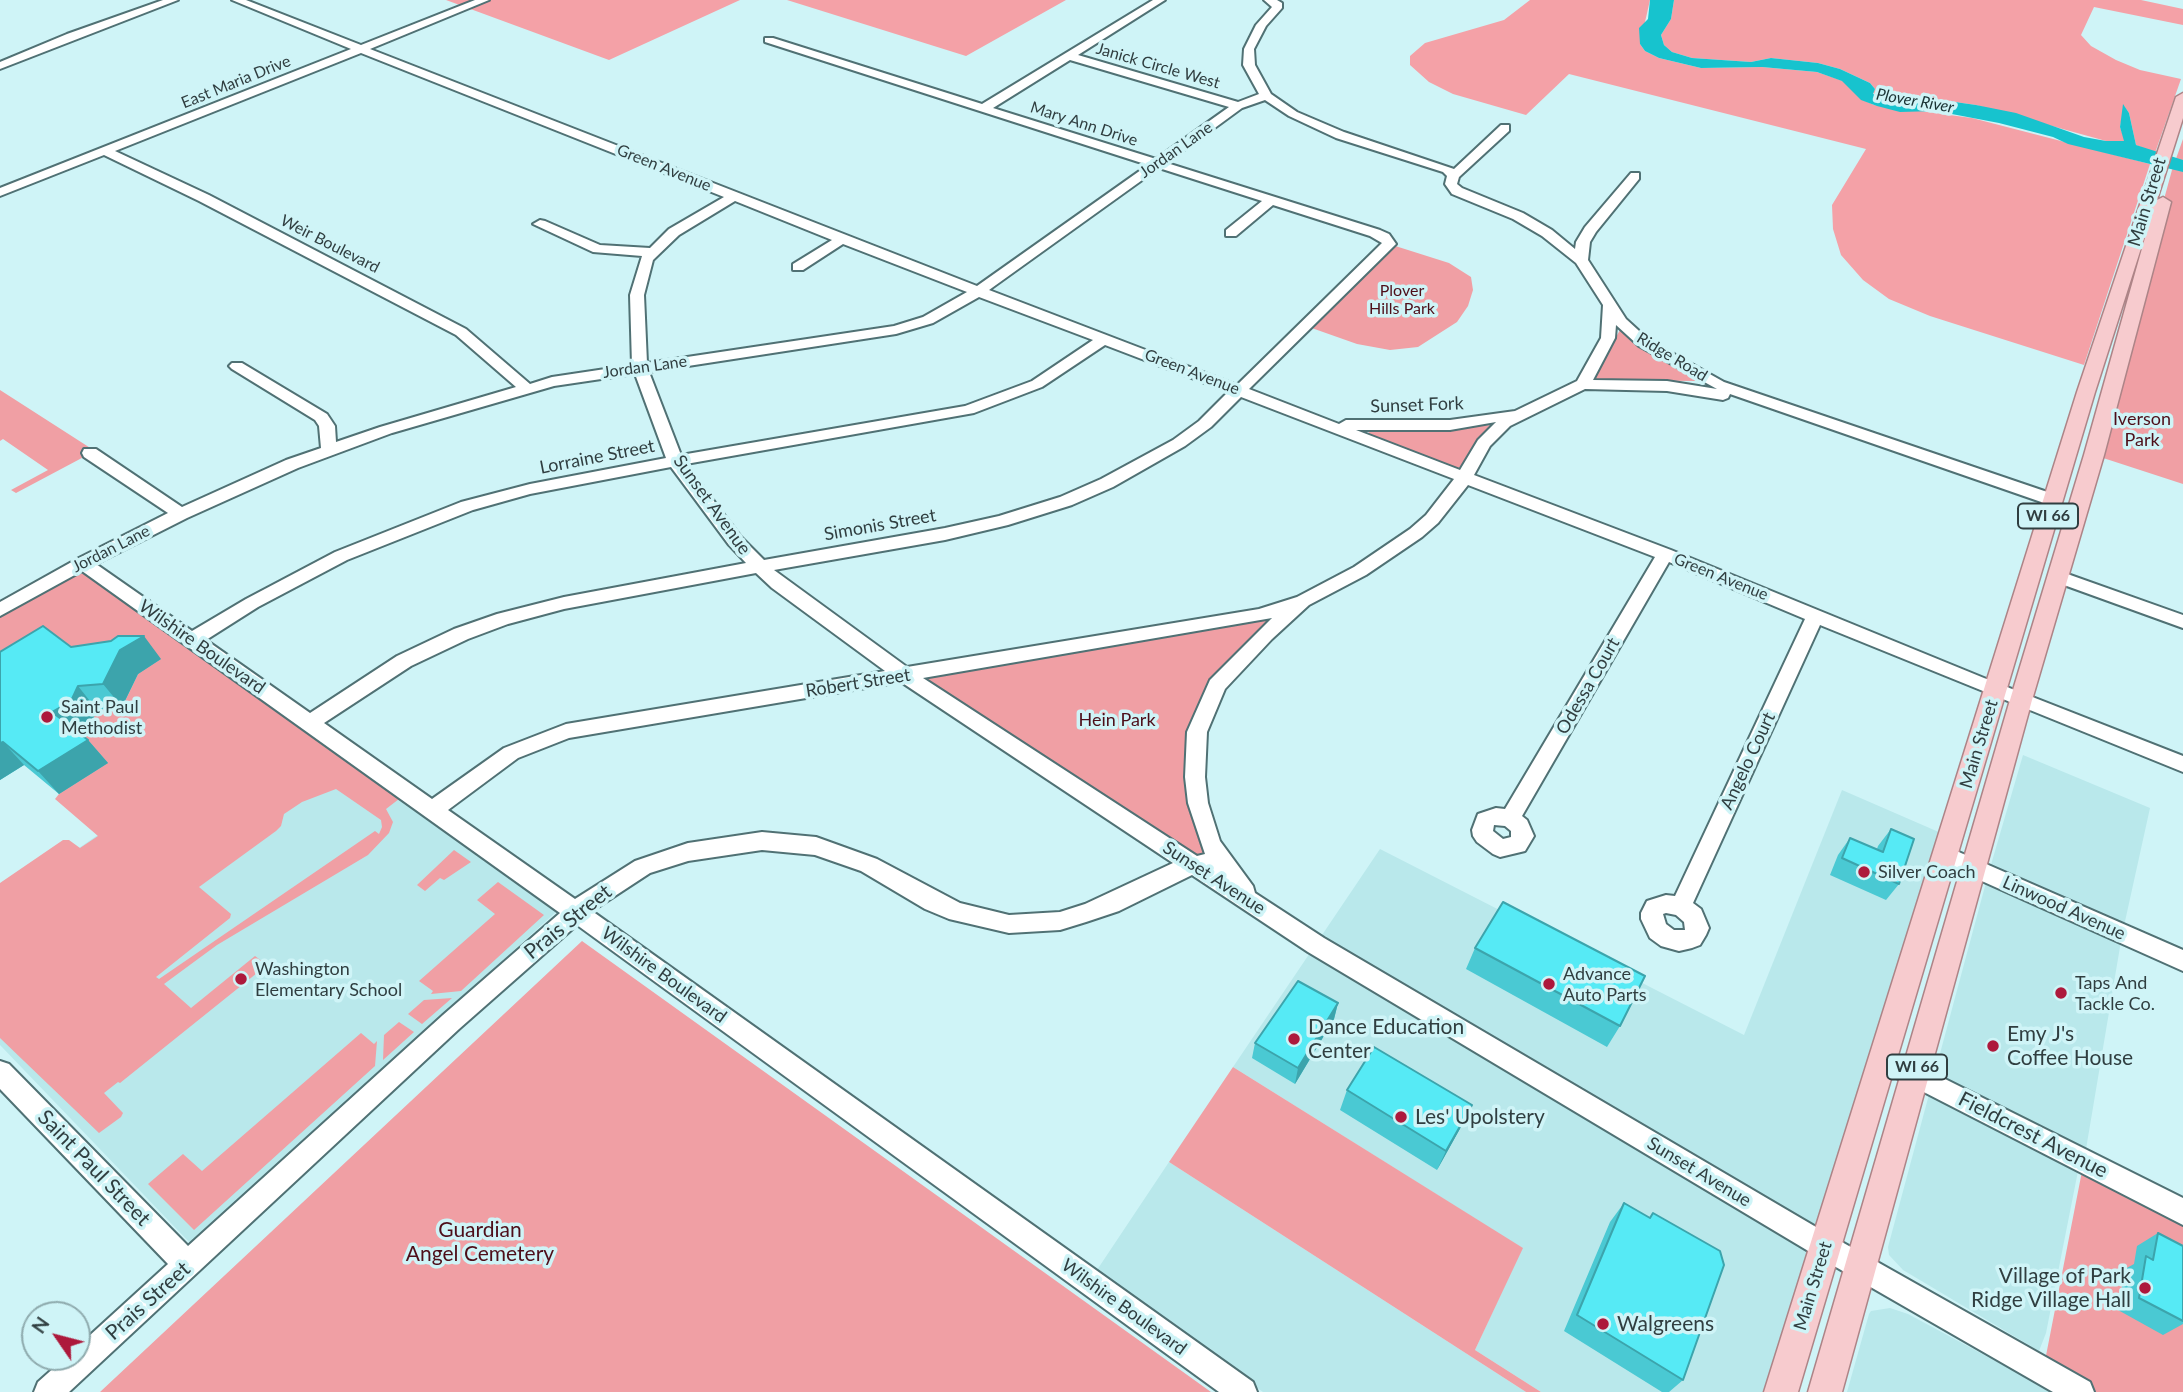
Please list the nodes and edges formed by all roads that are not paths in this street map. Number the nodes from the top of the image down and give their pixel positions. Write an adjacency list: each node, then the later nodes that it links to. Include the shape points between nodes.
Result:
1 (173, 0): 11 (street)
2 (237, 0): 7 (street, Green Avenue)
3 (268, 0): 7 (street)
4 (484, 0): 9 (street, East Maria Drive)
5 (1160, 0): 10 (street)
6 (1269, 0): 12 (street, Ridge Road, via 1277,8 1261,25 1249,49 1249,65)
7 (252, 6): 9 (street, Green Avenue)
8 (769, 40): 15 (street, Mary Ann Drive)
9 (362, 50): 18 (street, East Maria Drive); 24 (street, Green Avenue)
10 (1069, 56): 14 (street, Janick Circle West); 15 (street)
11 (0, 66)
12 (1266, 96): 14 (street, Jordan Lane); 21 (street, Ridge Road, via 1328,130 1441,167)
13 (2183, 97): 19 (main road, Main Street / WI 66)
14 (1238, 106): 20 (street, Jordan Lane)
15 (984, 108): 20 (street, Mary Ann Drive)
16 (1505, 128): 21 (street)
17 (2183, 139): 19 (main road, Main Street / WI 66)
18 (105, 151): 23 (street, East Maria Drive); 39 (street, Weir Boulevard, via 461,331)
19 (2167, 162): 48 (main road, Main Street / WI 66); 53 (main road, Main Street / WI 66)
20 (1156, 163): 25 (street, Mary Ann Drive); 33 (street, Jordan Lane)
21 (1453, 176): 31 (street, Ridge Road, via 1451,184 1457,191 1518,216)
22 (1634, 176): 31 (street, via 1590,230)
23 (0, 192)
24 (736, 196): 28 (street, Green Avenue); 30 (street, via 685,224)
25 (1271, 201): 27 (street); 29 (street, Mary Ann Drive)
26 (540, 224): 30 (street, via 598,248)
27 (1231, 233)
28 (842, 239): 32 (street); 33 (street, Green Avenue)
29 (1388, 240): 40 (street, Simonis Street, via 1389,244)
30 (651, 252): 37 (street, Sunset Avenue, via 637,295)
31 (1581, 260): 34 (street, Ridge Road)
32 (798, 267)
33 (979, 291): 35 (street, Green Avenue); 37 (street, Jordan Lane, via 941,315 903,328)
34 (1610, 304): 38 (street, via 1608,338); 41 (street, Ridge Road, via 1621,322 1644,343 1684,368)
35 (1104, 339): 40 (street, Green Avenue); 46 (street, Lorraine Street, via 1037,384 968,410)
36 (237, 366): 44 (street, via 321,417 327,426)
37 (640, 368): 39 (street, Jordan Lane); 46 (street, Sunset Avenue)
38 (1582, 384): 41 (street, Sunset Fork, via 1701,390); 42 (street, Sunset Fork)
39 (526, 388): 44 (street, Jordan Lane)
40 (1240, 390): 43 (street, Green Avenue); 52 (street, Simonis Street, via 1179,443 1066,501 945,534)
41 (1788, 410): 48 (street, Ridge Road)
42 (1519, 414): 43 (street, Sunset Fork, via 1450,425 1367,426); 47 (street, Sunset Fork, via 1493,433)
43 (1317, 419): 47 (street, Green Avenue)
44 (329, 449): 49 (street, Jordan Lane)
45 (90, 453): 49 (street)
46 (675, 461): 52 (street, Sunset Avenue); 58 (street, Lorraine Street, via 520,491 425,521 299,577)
47 (1464, 477): 50 (street, Green Avenue); 54 (street, Robert Street, via 1446,504 1416,533 1360,571)
48 (2053, 500): 60 (main road, Main Street / WI 66)
49 (181, 514): 51 (street, Jordan Lane)
50 (1665, 554): 56 (street, Green Avenue); 65 (street, Odessa Court)
51 (83, 563): 55 (street, Jordan Lane); 58 (street, Wilshire Boulevard)
52 (759, 566): 59 (street, Sunset Avenue, via 801,602); 62 (street, Simonis Street, via 503,619 404,661)
53 (2059, 577): 57 (street); 61 (main road, Main Street / WI 66)
54 (1303, 601): 59 (street, Robert Street, via 1260,615); 67 (street, Robert Street, via 1217,685 1197,732 1198,803)
55 (0, 610)
56 (1816, 615): 60 (street, Green Avenue); 71 (street, Angelo Court)
57 (2183, 622)
58 (192, 640): 62 (street, Wilshire Boulevard)
59 (904, 675): 64 (street, Robert Street, via 566,732 511,753); 68 (street, Sunset Avenue)
60 (1996, 690): 61 (street, Green Avenue); 66 (main road, Main Street / WI 66)
61 (2021, 700): 63 (street, Green Avenue); 69 (main road, Main Street / WI 66)
62 (310, 723): 64 (street, Wilshire Boulevard)
63 (2183, 764)
64 (433, 810): 72 (street, Wilshire Boulevard)
65 (1510, 818)
66 (1945, 855): 69 (street, Linwood Avenue); 74 (main road, Main Street / WI 66)
67 (1219, 859): 68 (street, Prais Street); 70 (street, Robert Street)
68 (1193, 866): 70 (street, Sunset Avenue); 72 (street, Prais Street, via 1086,913 1060,921 1009,924 957,912 842,853 788,842 736,843 643,867)
69 (1974, 867): 73 (street, Linwood Avenue); 76 (main road, Main Street / WI 66)
70 (1257, 906): 78 (street, Sunset Avenue, via 1396,994)
71 (1681, 906)
72 (576, 912): 79 (street, Prais Street); 82 (street, Wilshire Boulevard)
73 (2183, 961)
74 (1883, 1059): 76 (street, Fieldcrest Avenue); 78 (main road, Main Street / WI 66)
75 (0, 1072): 79 (street, Saint Paul Street)
76 (1915, 1075): 77 (street, Fieldcrest Avenue); 80 (main road, Main Street / WI 66)
77 (2183, 1212)
78 (1824, 1246): 80 (street, Sunset Avenue); 83 (main road, Main Street / WI 66)
79 (188, 1265): 81 (street, Prais Street)
80 (1860, 1267): 84 (main road, Main Street / WI 66); 85 (street, Sunset Avenue)
81 (48, 1392)
82 (1243, 1392)
83 (1781, 1392)
84 (1825, 1392)
85 (2080, 1392)

